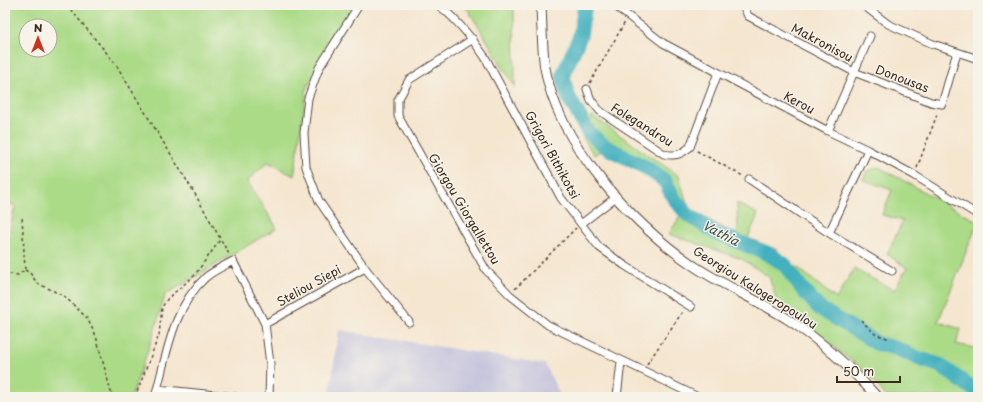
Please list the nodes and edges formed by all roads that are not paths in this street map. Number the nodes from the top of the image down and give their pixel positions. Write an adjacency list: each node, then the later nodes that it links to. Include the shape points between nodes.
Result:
1 (359, 5): 21 (street, via 319,68 308,98 304,133 306,167 319,201)
2 (438, 5): 8 (street, Grigori Bithikotsi)
3 (541, 5): 17 (street, Georgiou Kalogeropoulou, via 545,68 564,125 581,155)
4 (614, 5): 12 (street, Kerou, via 663,43)
5 (743, 5): 11 (street, Makronisou, via 748,16)
6 (863, 5): 9 (street, via 888,24)
7 (870, 36): 11 (street)
8 (473, 39): 19 (street, Grigori Bithikotsi, via 561,198); 26 (street, Giorgou Giorgallettou, via 409,80 398,100 398,116 482,263 510,295 548,325)
9 (957, 52): 10 (street); 11 (street, Donousas, via 942,104)
10 (978, 59)
11 (854, 72): 14 (street)
12 (718, 73): 13 (street, Folegandrou, via 690,147 680,154 671,156 664,154 600,111 590,100); 14 (street, Kerou)
13 (587, 90)
14 (828, 131): 15 (street, Kerou)
15 (868, 150): 18 (street, Kerou); 20 (street)
16 (749, 179): 20 (street)
17 (616, 197): 19 (street); 35 (street, Georgiou Kalogeropoulou, via 657,238 694,266 789,320 828,349)
18 (978, 215)
19 (580, 224): 23 (street, Grigori Bithikotsi, via 599,247)
20 (829, 233): 22 (street)
21 (365, 268): 24 (street); 25 (street, Steliou Siepi)
22 (892, 271)
23 (689, 306)
24 (408, 322)
25 (265, 324): 27 (street, via 233,261 206,277 182,306); 30 (street, via 270,364)
26 (621, 362): 33 (street); 34 (street, Giorgou Giorgallettou)
27 (157, 389): 28 (street); 29 (street)
28 (155, 397)
29 (235, 397)
30 (268, 397)
31 (392, 397): 32 (lane)
32 (418, 397)
33 (617, 397)
34 (698, 397)
35 (877, 397)

